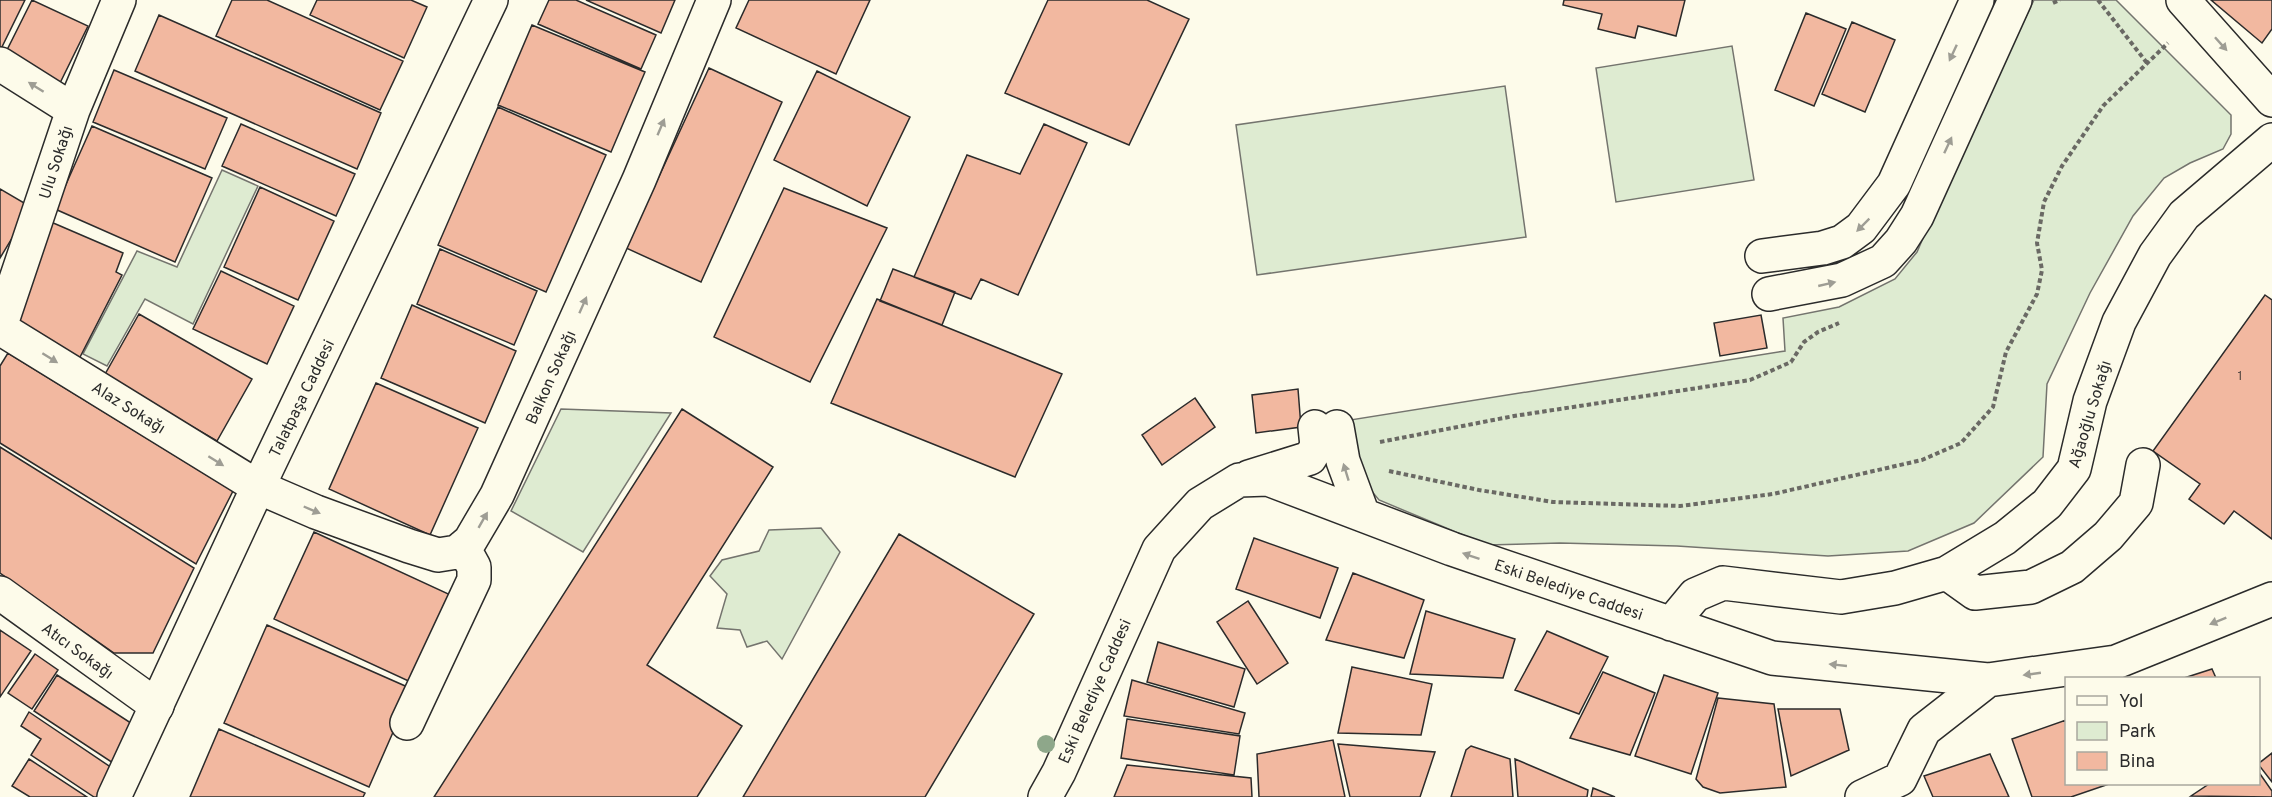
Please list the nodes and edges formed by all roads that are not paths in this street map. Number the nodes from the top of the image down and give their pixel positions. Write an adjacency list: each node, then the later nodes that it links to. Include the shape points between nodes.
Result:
1 (119, 0): 9 (street, Ulu Sokağı)
2 (491, 0): 16 (street, Talatpaşa Caddesi)
3 (714, 0): 18 (street, Balkon Sokağı, one-way to 3, via 497,495 639,180)
4 (1977, 0): 11 (street, one-way to 11, via 1894,184 1862,228 1842,242 1823,248)
5 (2015, 0): 12 (street, one-way to 5, via 1842,280 1883,261 1901,240 1917,216)
6 (2190, 8): 8 (street, one-way to 8)
7 (0, 64): 9 (street, one-way to 7)
8 (2272, 100)
9 (73, 110): 13 (street, Ulu Sokağı)
10 (2272, 140): 19 (street, Ağaoğlu Sokağı, via 2184,215 2155,255 2119,322 2090,401 2074,470 2047,504 2005,538)
11 (1762, 256)
12 (1769, 294)
13 (0, 328): 16 (street, Alaz Sokağı, one-way to 16)
14 (2143, 465): 19 (street, via 2136,502 2108,536 2072,567 2031,587 1975,593)
15 (1239, 480): 17 (street, Eski Belediye Caddesi, via 1268,479); 17 (street, one-way to 15, via 1326,427 1310,458); 27 (street, Eski Belediye Caddesi, via 1200,504 1159,549)
16 (258, 487): 18 (street, one-way to 18, via 316,513 438,555); 24 (street, Talatpaşa Caddesi)
17 (1363, 515): 22 (street, Eski Belediye Caddesi, one-way to 17)
18 (463, 548): 25 (street, via 474,567 474,580)
19 (1947, 573): 22 (street, Ağaoğlu Sokağı, via 1895,588 1841,597 1723,583 1695,595)
20 (0, 593): 24 (street, Atıcı Sokağı)
21 (2272, 599): 23 (street, Eski Belediye Caddesi, one-way to 23, via 2116,662)
22 (1671, 624): 23 (street, Eski Belediye Caddesi, one-way to 22, via 1772,658)
23 (1988, 680): 28 (street, via 1924,730 1900,779)
24 (157, 706): 26 (street, Talatpaşa Caddesi)
25 (408, 723)
26 (114, 797)
27 (1045, 797)
28 (1862, 797)

